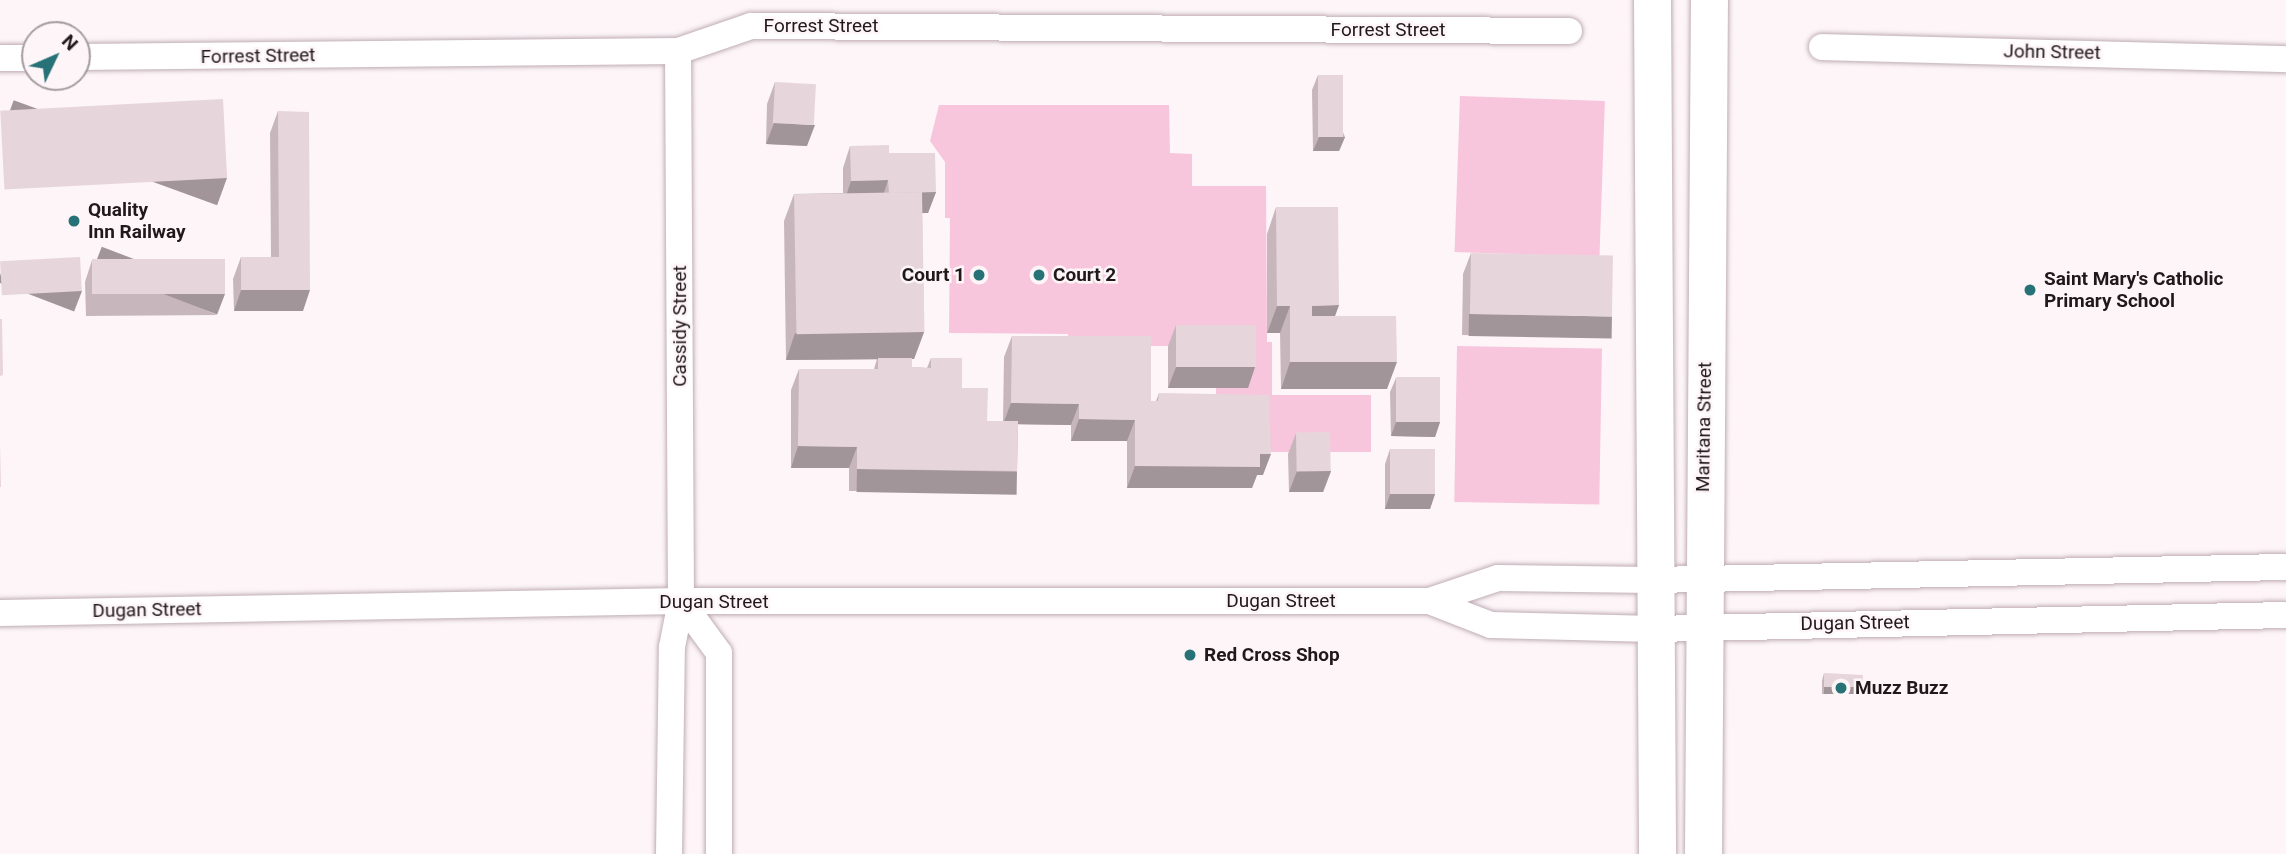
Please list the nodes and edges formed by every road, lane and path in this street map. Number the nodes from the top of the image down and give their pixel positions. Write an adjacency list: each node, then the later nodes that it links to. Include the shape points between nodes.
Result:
1 (1652, 0): 12 (main road)
2 (1709, 0): 11 (main road, Maritana Street)
3 (1569, 31): 5 (street, Forrest Street, via 751,26)
4 (1822, 47): 7 (street, John Street)
5 (678, 51): 6 (street, Forrest Street); 13 (street, Cassidy Street)
6 (91, 57)
7 (2285, 57)
8 (0, 58): 9 (street)
9 (21, 58)
10 (2286, 567): 11 (street, Dugan Street)
11 (1702, 579): 12 (street, Dugan Street); 17 (main road, Maritana Street)
12 (1653, 580): 14 (street, Dugan Street, via 1497,578); 18 (main road)
13 (681, 601): 14 (street, Dugan Street); 15 (street, Dugan Street); 19 (street, Cassidy Street, via 672,648); 20 (street, via 719,653)
14 (1429, 601): 18 (street, Dugan Street, via 1491,625)
15 (0, 613)
16 (2286, 615): 17 (street, Dugan Street)
17 (1702, 626): 18 (street, Dugan Street); 22 (main road, Maritana Street)
18 (1654, 629): 21 (main road)
19 (669, 854)
20 (719, 854)
21 (1657, 854)
22 (1703, 854)

